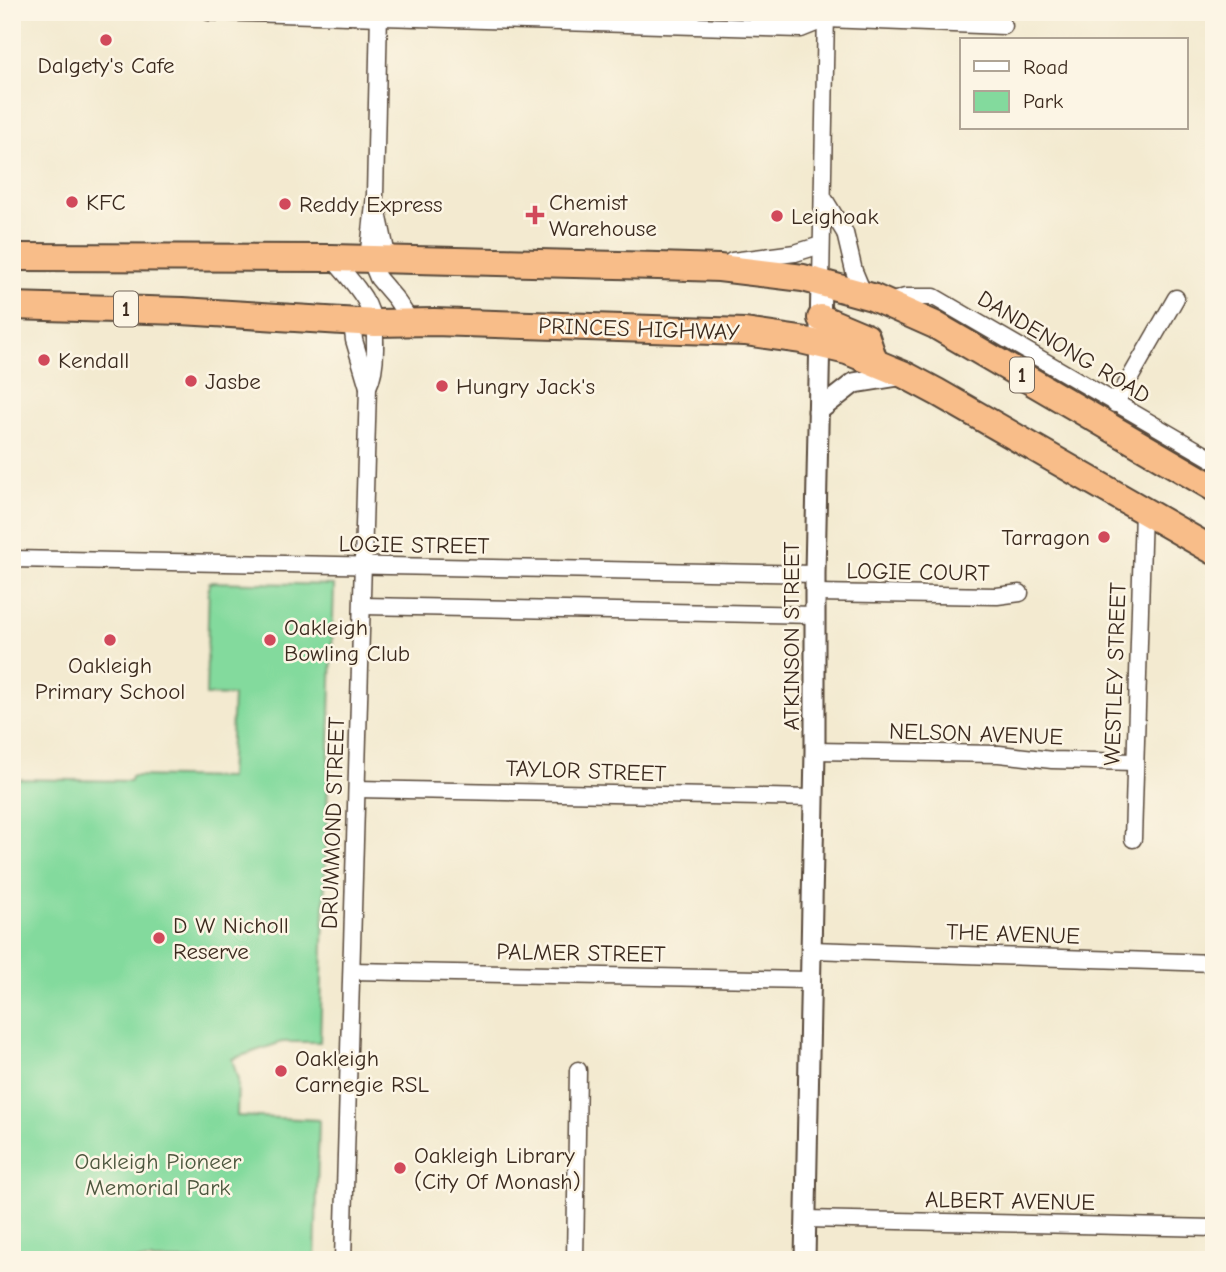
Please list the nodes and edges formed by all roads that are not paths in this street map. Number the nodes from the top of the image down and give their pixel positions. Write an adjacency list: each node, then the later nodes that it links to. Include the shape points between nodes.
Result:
1 (209, 12): 3 (street)
2 (822, 14): 5 (street, via 802,29); 6 (street); 7 (street, ATKINSON STREET)
3 (379, 15): 4 (street); 11 (street, via 375,195 368,245)
4 (533, 18): 5 (street)
5 (682, 20)
6 (1004, 26)
7 (823, 197): 8 (street, ATKINSON STREET); 15 (street, via 845,233 854,269)
8 (821, 245): 12 (street, via 795,253); 13 (street, ATKINSON STREET)
9 (12, 257): 10 (highway, 1)
10 (332, 258): 11 (highway, 1); 18 (street, DRUMMOND STREET, via 368,301)
11 (379, 260): 12 (highway, 1); 19 (street, via 382,285)
12 (685, 267): 13 (highway, 1)
13 (821, 282): 15 (highway, 1); 17 (street, ATKINSON STREET)
14 (1176, 298): 24 (street)
15 (875, 299): 24 (street, DANDENONG ROAD, via 934,296); 27 (highway, 1, via 958,337)
16 (12, 306): 18 (highway, PRINCES HIGHWAY / 1)
17 (821, 318): 20 (street, ATKINSON STREET); 21 (highway, via 866,337)
18 (363, 322): 19 (highway, PRINCES HIGHWAY / 1); 23 (street, DRUMMOND STREET, via 373,377); 23 (street, DRUMMOND STREET, via 354,340)
19 (412, 323): 20 (highway, PRINCES HIGHWAY / 1, via 745,332)
20 (821, 344): 21 (highway, PRINCES HIGHWAY / 1); 25 (street, ATKINSON STREET)
21 (874, 361): 22 (highway, PRINCES HIGHWAY / 1)
22 (905, 375): 25 (street, via 855,383); 28 (highway, PRINCES HIGHWAY / 1)
23 (368, 387): 31 (street, DRUMMOND STREET)
24 (1115, 404): 26 (street, DANDENONG ROAD)
25 (818, 411): 32 (street, ATKINSON STREET)
26 (1214, 460)
27 (1214, 488)
28 (1143, 511): 29 (highway, PRINCES HIGHWAY / 1); 37 (street, WESTLEY STREET)
29 (1214, 551)
30 (12, 559): 31 (street, LOGIE STREET)
31 (364, 566): 32 (street, LOGIE STREET); 34 (street, DRUMMOND STREET)
32 (815, 584): 33 (street, LOGIE COURT, via 997,596); 35 (street, ATKINSON STREET)
33 (1020, 593)
34 (363, 606): 35 (street); 38 (street, DRUMMOND STREET)
35 (816, 615): 36 (street, ATKINSON STREET)
36 (815, 751): 37 (street, NELSON AVENUE); 39 (street, ATKINSON STREET)
37 (1135, 762): 40 (street, WESTLEY STREET)
38 (357, 789): 39 (street, TAYLOR STREET); 43 (street, DRUMMOND STREET)
39 (814, 798): 41 (street, ATKINSON STREET)
40 (1133, 839)
41 (811, 950): 42 (street, THE AVENUE); 44 (street, ATKINSON STREET)
42 (1214, 963)
43 (352, 971): 44 (street, PALMER STREET); 48 (street, DRUMMOND STREET)
44 (810, 980): 46 (street, ATKINSON STREET)
45 (578, 1070): 49 (street)
46 (806, 1219): 47 (street, ALBERT AVENUE); 50 (street, ATKINSON STREET)
47 (1214, 1228)
48 (343, 1260)
49 (575, 1260)
50 (805, 1260)

